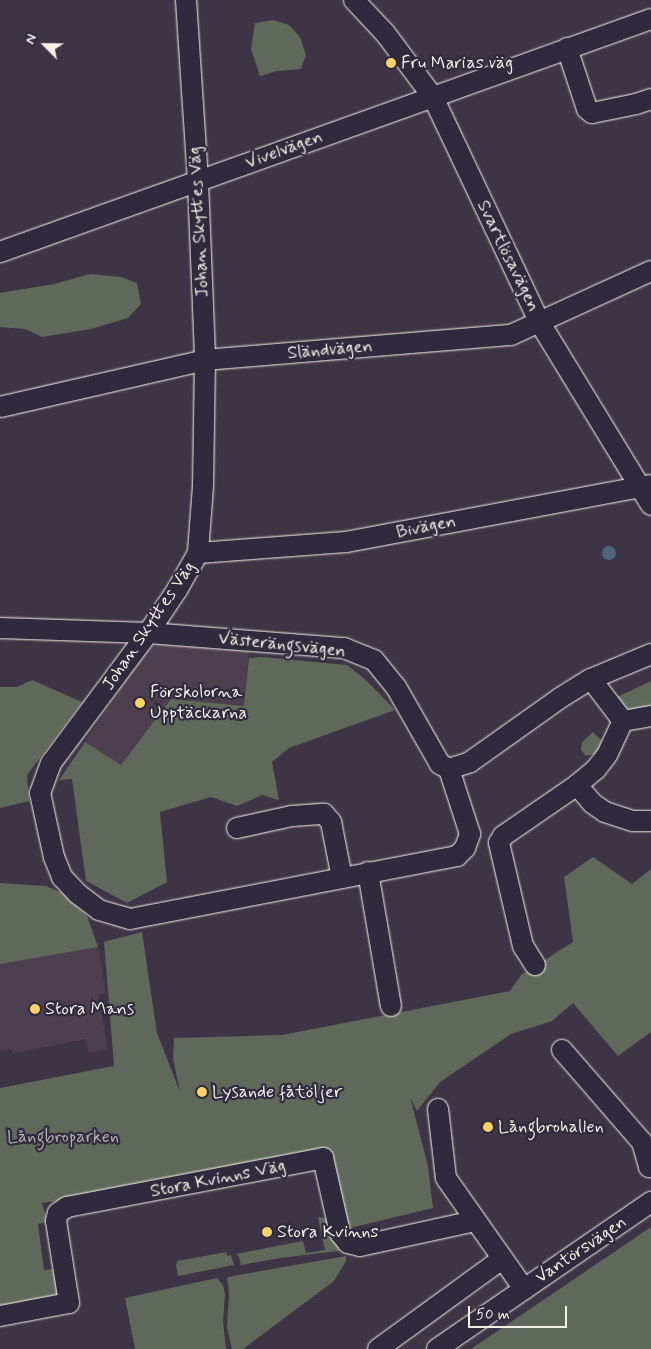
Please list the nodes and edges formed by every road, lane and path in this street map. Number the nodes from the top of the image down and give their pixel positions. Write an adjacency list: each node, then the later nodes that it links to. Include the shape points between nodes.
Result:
1 (186, 0): 7 (street, Johan Skyttes Väg)
2 (363, 3): 5 (street, Svartlösavägen)
3 (651, 19): 4 (street, Vivelvägen)
4 (567, 48): 5 (street, Vivelvägen); 6 (street, via 587,108 592,113)
5 (433, 97): 7 (street, Vivelvägen); 10 (street, Svartlösavägen)
6 (651, 99)
7 (198, 182): 8 (street, Vivelvägen); 11 (street, Johan Skyttes Väg)
8 (0, 252)
9 (651, 271): 10 (street, Sländvägen)
10 (540, 323): 11 (street, Sländvägen, via 510,335); 13 (street, Svartlösavägen)
11 (204, 360): 12 (street, Sländvägen); 15 (street, Johan Skyttes Väg, via 203,486)
12 (0, 407)
13 (645, 486): 14 (street, Svartlösavägen); 15 (street, Bivägen, via 346,542)
14 (651, 505)
15 (198, 553): 17 (street, Johan Skyttes Väg)
16 (0, 628): 17 (street, Västerängsvägen)
17 (148, 633): 22 (street, Västerängsvägen, via 344,648 374,660 396,687 440,764); 29 (street, Johan Skyttes Väg, via 51,763 44,778 40,793 54,857 62,877 99,910 130,919)
18 (651, 654): 19 (street)
19 (591, 679): 21 (street); 22 (street, via 470,762)
20 (651, 716): 21 (street)
21 (624, 721): 23 (street, via 607,755)
22 (449, 769): 27 (street, via 470,834)
23 (577, 785): 24 (street, via 592,803 605,812 633,821); 26 (street, via 503,836)
24 (651, 820)
25 (237, 828): 29 (street, via 307,814 324,814 331,822)
26 (499, 844): 27 (street, Johan Skyttes Väg); 30 (street, via 524,946)
27 (465, 848): 28 (street, Johan Skyttes Väg, via 457,856)
28 (368, 872): 29 (street, Johan Skyttes Väg); 31 (street)
29 (342, 878)
30 (535, 965)
31 (391, 1006)
32 (562, 1050): 34 (street, via 642,1142 649,1167)
33 (438, 1108): 36 (street, via 446,1178)
34 (651, 1165)
35 (651, 1202): 38 (street, Vantörsvägen)
36 (475, 1221): 37 (street); 39 (street, Stora Kvinns Väg, via 360,1246 348,1242 340,1232 323,1158 67,1207 58,1213 56,1221 69,1303)
37 (502, 1259): 38 (street); 40 (street)
38 (524, 1289): 41 (street, Vantörsvägen)
39 (0, 1316)
40 (378, 1349)
41 (437, 1349)

